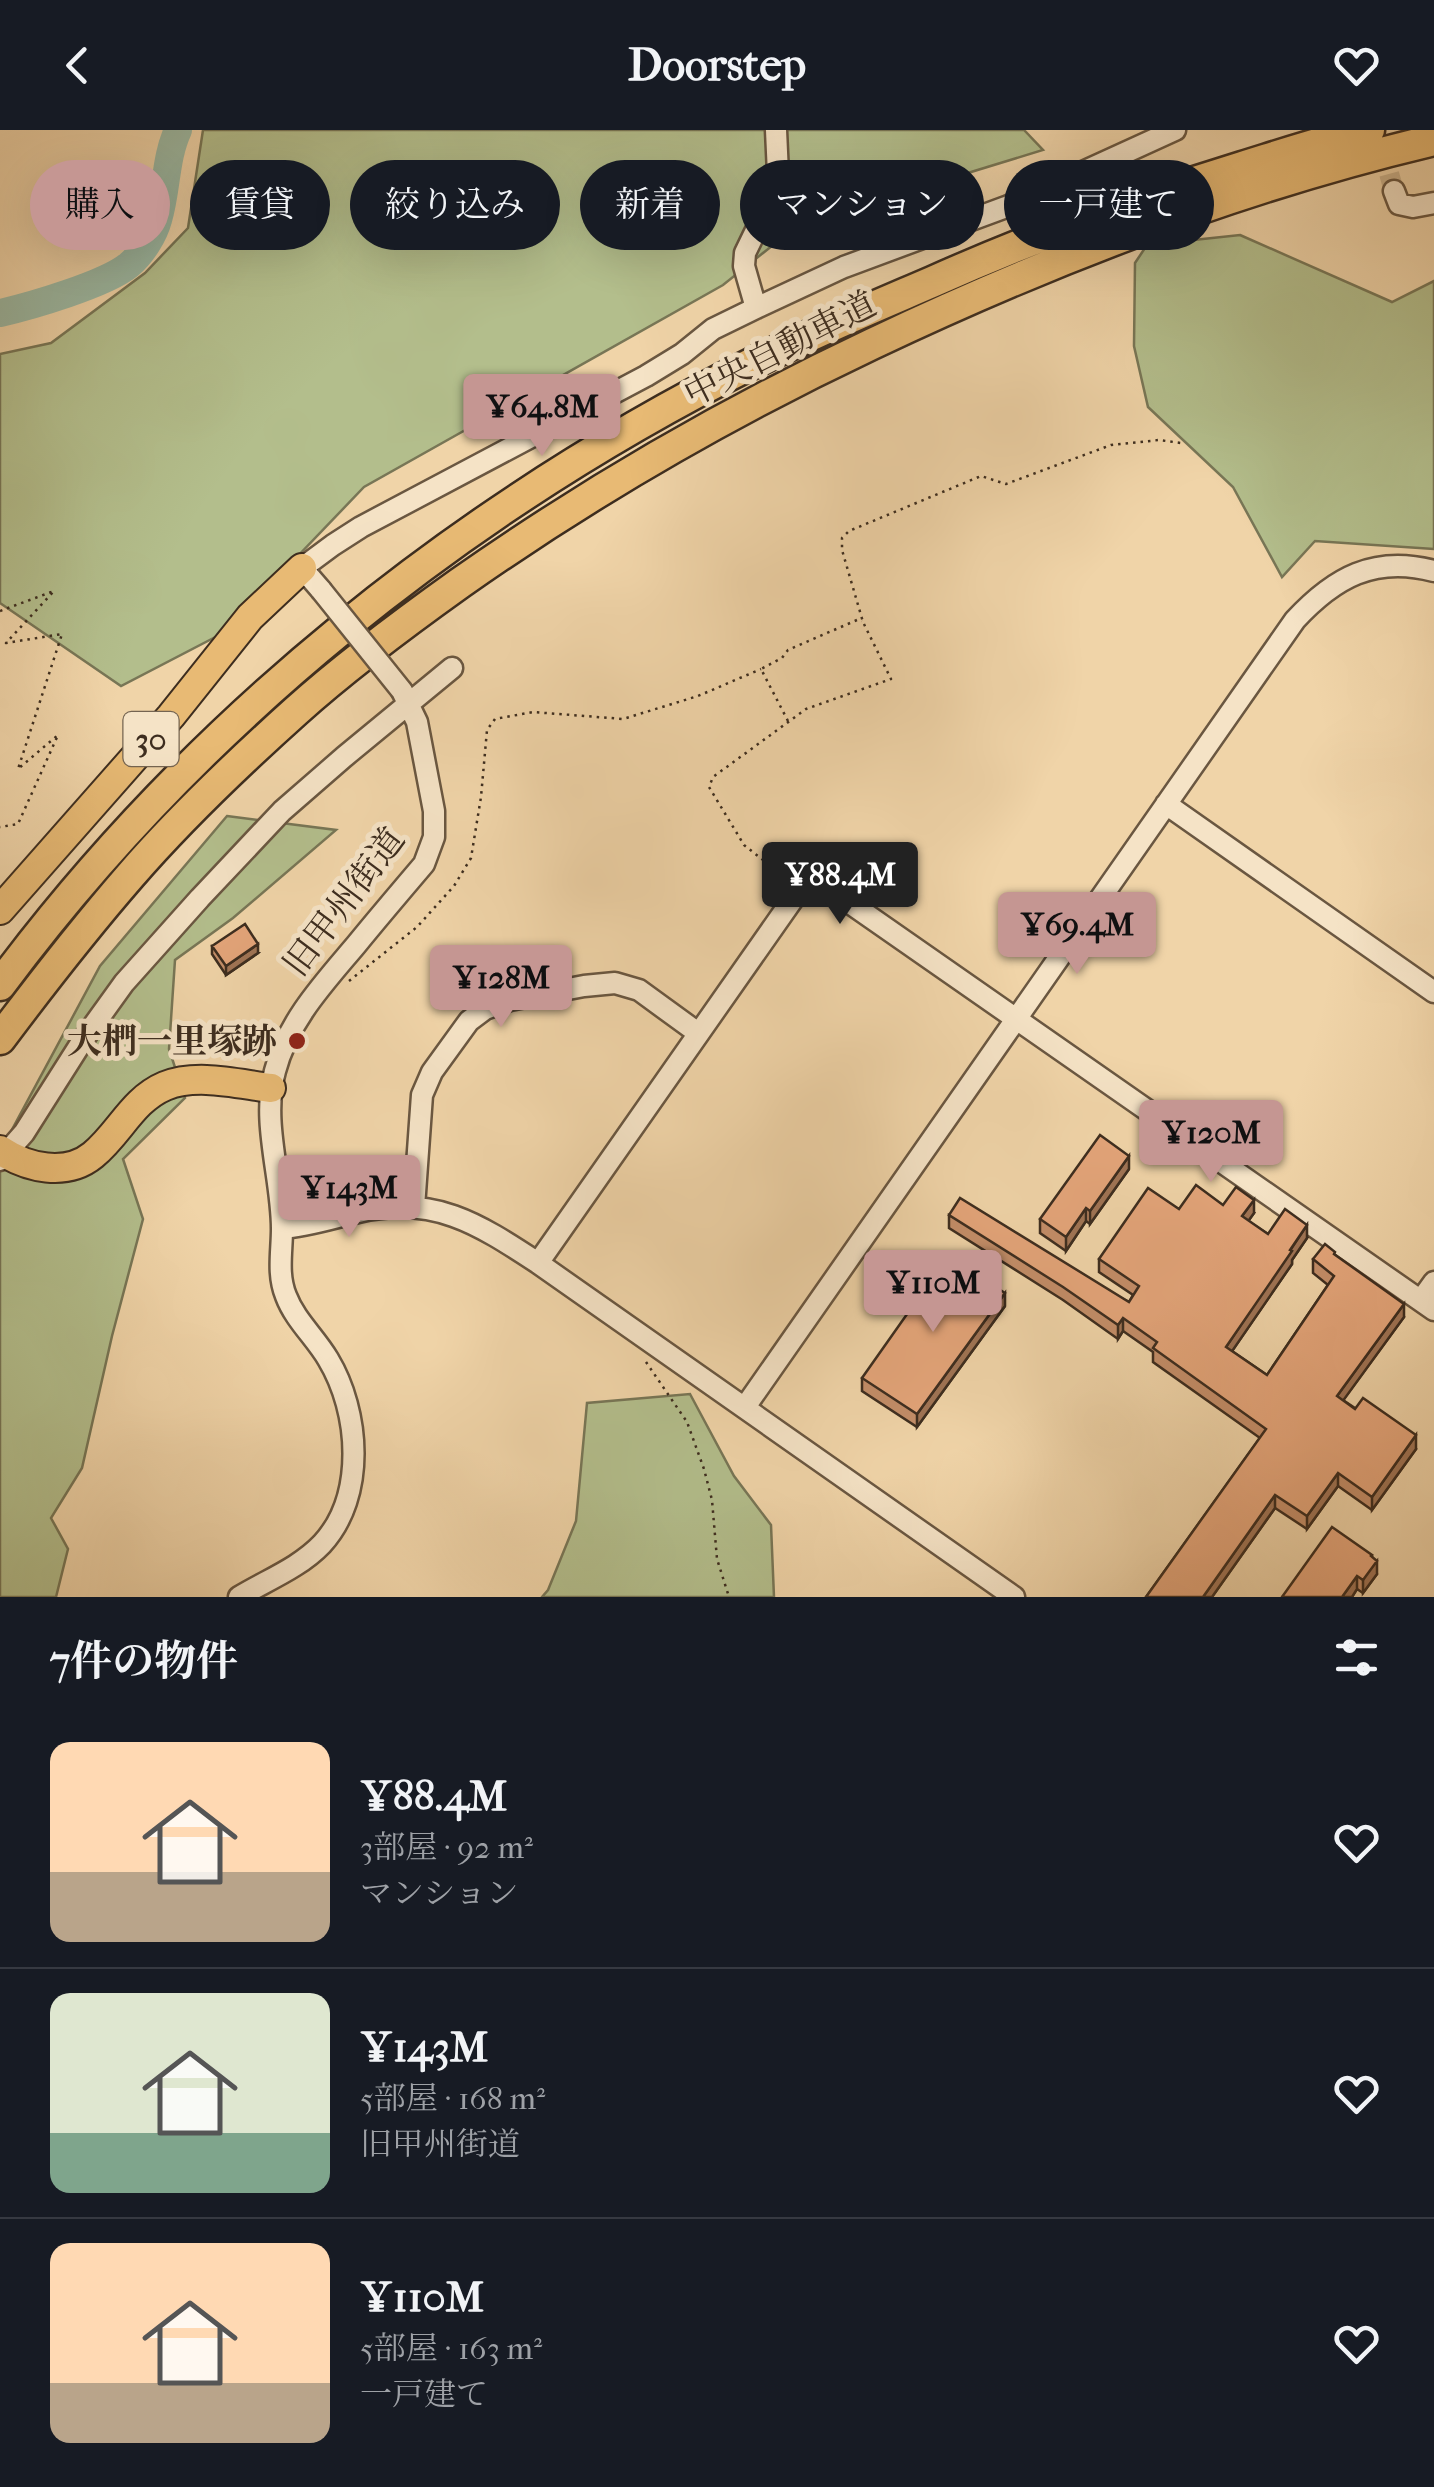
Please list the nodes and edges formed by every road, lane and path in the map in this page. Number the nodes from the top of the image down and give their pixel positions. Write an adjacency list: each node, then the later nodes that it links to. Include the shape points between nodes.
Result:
1 (776, 130): 7 (street, via 774,193 745,253)
2 (1175, 130): 7 (street)
3 (1369, 130): 22 (highway, 中央自動車道, via 1158,192 1004,250 759,360 541,484 340,630 214,741 106,852)
4 (1434, 140): 26 (highway, 中央自動車道, via 1254,189 1015,278 778,389 585,499 360,657 261,743 133,873)
5 (1394, 191): 6 (street, via 1399,204)
6 (1434, 203)
7 (756, 308): 9 (street, via 646,376 361,527)
8 (1181, 443): 12 (path, via 1111,445 1006,484 980,476 848,531 842,550)
9 (302, 568): 15 (street, 旧甲州街道, bridge); 20 (main road, 30, via 250,617)
10 (1434, 571): 17 (street, via 1369,570 1316,597)
11 (0, 611): 18 (path, via 54,591 6,643 62,634 18,768 58,735 18,824)
12 (863, 622): 14 (path, via 788,650); 16 (path, via 891,680 806,708)
13 (452, 668): 15 (street)
14 (761, 669): 16 (path); 21 (path, via 624,718 533,712 495,719 487,730 471,858 417,927)
15 (405, 697): 27 (street, 旧甲州街道, via 426,765 432,848 299,1016); 28 (street, via 282,812 124,983 24,1133)
16 (788, 722): 19 (path, via 713,777 709,787 744,845)
17 (1166, 804): 23 (street); 24 (street)
18 (0, 827)
19 (800, 889): 24 (street, via 811,882 824,885); 25 (street)
20 (0, 910)
21 (350, 980)
22 (0, 985)
23 (1434, 992)
24 (1017, 1020): 33 (street); 35 (street)
25 (698, 1032): 29 (street, via 638,990 615,984 485,1009 469,1021 422,1095); 31 (street)
26 (0, 1039)
27 (272, 1088): 28 (main road, via 200,1080 172,1084 145,1097 83,1161 48,1168); 30 (street, 旧甲州街道)
28 (2, 1154)
29 (414, 1207): 30 (street); 31 (street, via 474,1223)
30 (282, 1228): 36 (street, 旧甲州街道, via 285,1295 328,1358 347,1406 351,1487 321,1544)
31 (538, 1263): 35 (street)
32 (1434, 1282): 33 (street)
33 (1428, 1305)
34 (645, 1361): 37 (path, via 693,1437)
35 (745, 1407): 38 (street)
36 (240, 1597)
37 (729, 1597)
38 (1014, 1597)

